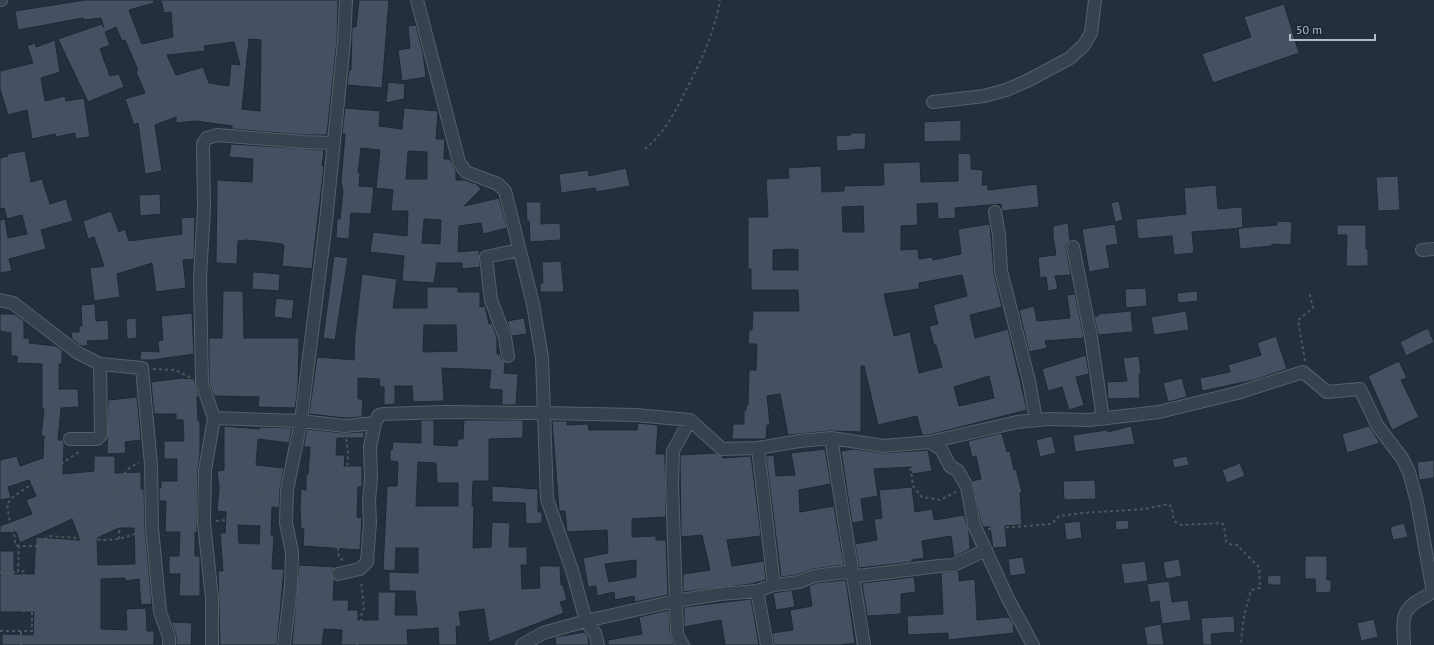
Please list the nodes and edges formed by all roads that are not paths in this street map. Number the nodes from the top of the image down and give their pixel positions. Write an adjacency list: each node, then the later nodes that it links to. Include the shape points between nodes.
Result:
1 (346, 0): 5 (street)
2 (417, 0): 8 (street, via 458,162 466,172 498,184 504,191)
3 (1095, 0): 4 (street, via 1090,32 1084,45 1070,58 1006,90 984,96)
4 (933, 102)
5 (334, 143): 13 (street, via 217,135 211,135 205,140 202,153 204,208 200,277 202,383); 17 (street)
6 (995, 212): 16 (street, via 1001,271 1029,381)
7 (1073, 247): 14 (street, via 1091,337)
8 (519, 250): 10 (street, via 486,257 492,300 505,337); 12 (street, via 533,304 542,358)
9 (0, 300): 11 (street, via 13,303 78,353)
10 (508, 356)
11 (100, 364): 20 (street, via 101,435 97,439); 31 (street, via 142,368 160,612)
12 (544, 413): 15 (street, via 636,415); 18 (street, via 383,414 379,415); 30 (street, via 547,499 572,570)
13 (214, 418): 17 (street); 32 (street, via 205,470 204,523 212,598)
14 (1103, 419): 16 (street); 28 (street, via 1170,410 1237,393 1303,372 1328,393 1357,388 1362,391 1376,425 1402,458 1409,472)
15 (690, 420): 22 (street, via 722,448); 29 (street, via 673,451)
16 (1036, 420): 21 (street)
17 (301, 421): 18 (street, via 345,426); 33 (street, via 287,490 286,523 292,552)
18 (375, 423): 25 (street, via 370,447 367,562 360,569)
19 (831, 438): 21 (street, via 884,446); 22 (street, via 799,440); 24 (street)
20 (70, 439)
21 (930, 442): 23 (street, via 940,449 967,487 974,525)
22 (758, 448): 26 (street)
23 (986, 550): 24 (street, via 954,565 858,576); 39 (street, via 1008,599)
24 (853, 573): 26 (street, via 836,572 799,582); 38 (street)
25 (338, 574)
26 (774, 585): 27 (street)
27 (757, 591): 29 (street); 37 (street)
28 (1434, 592): 40 (street, via 1413,604 1405,612)
29 (676, 601): 30 (street); 36 (street, via 677,634)
30 (586, 621): 34 (street, via 543,633); 35 (street, via 595,633)
31 (169, 645)
32 (212, 645)
33 (284, 645)
34 (522, 645)
35 (598, 645)
36 (683, 645)
37 (767, 645)
38 (864, 645)
39 (1033, 645)
40 (1404, 645)

